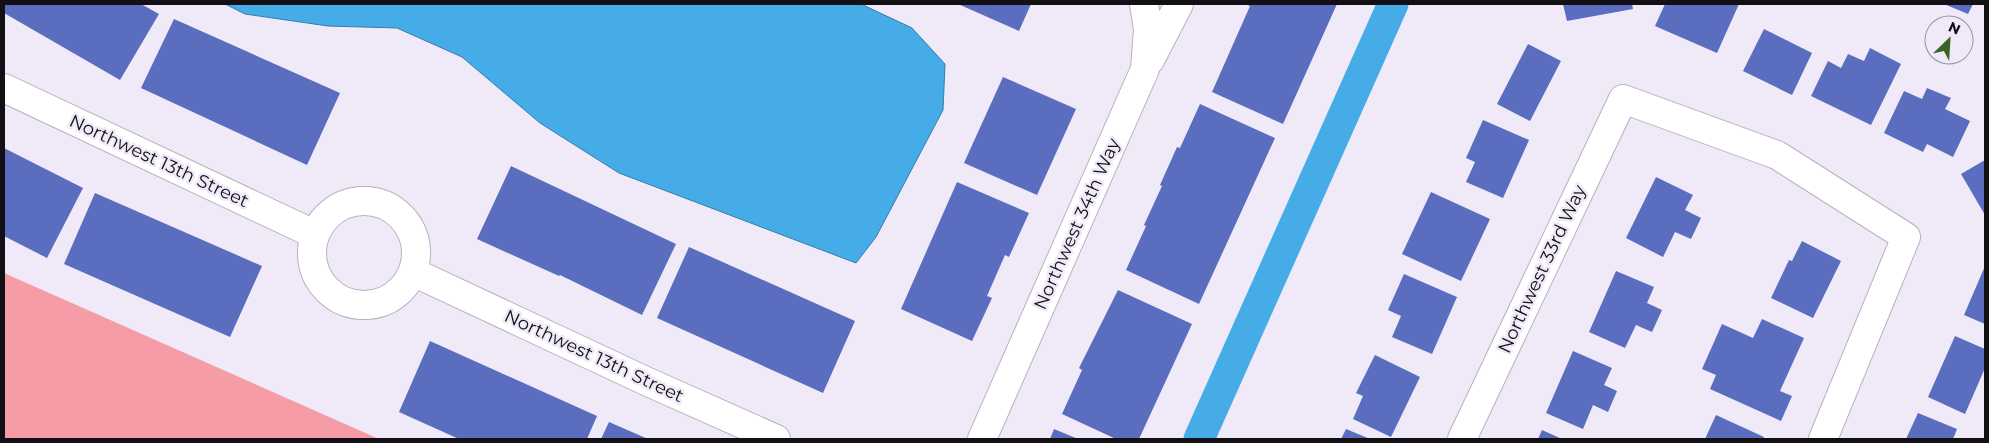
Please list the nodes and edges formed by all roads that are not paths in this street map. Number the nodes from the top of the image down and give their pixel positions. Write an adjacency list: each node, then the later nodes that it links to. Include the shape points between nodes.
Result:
1 (1144, 4): 3 (street, Northwest 34th Way, via 1148,29)
2 (1179, 4): 3 (street)
3 (1145, 69): 7 (street, Northwest 34th Way)
4 (4, 88): 5 (street, Northwest 13th Street)
5 (314, 234): 6 (street, via 311,253 315,274 327,290 344,302 365,305 385,301 402,289); 6 (street, via 326,216 342,204 363,200 383,204 400,215 412,232 417,252)
6 (413, 272): 8 (street, Northwest 13th Street)
7 (1001, 400): 9 (street, via 988,417); 10 (street, Northwest 34th Way)
8 (776, 439)
9 (962, 439)
10 (982, 439)
11 (1462, 439): 12 (street, Northwest 33rd Way, via 1623,98 1777,156 1906,237)
12 (1823, 439)

